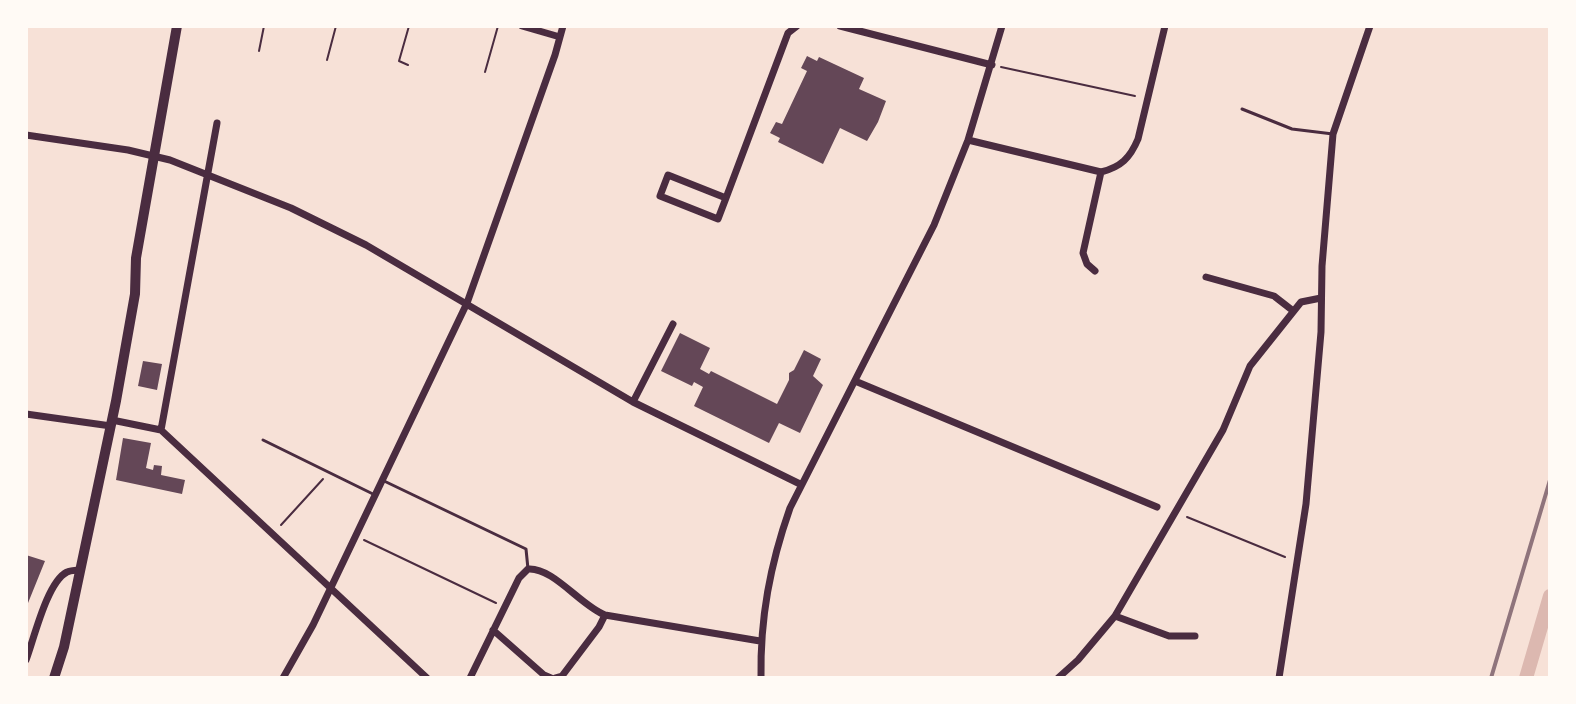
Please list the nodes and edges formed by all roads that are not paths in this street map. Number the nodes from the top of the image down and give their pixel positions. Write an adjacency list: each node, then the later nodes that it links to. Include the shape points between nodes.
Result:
1 (177, 26): 16 (main road)
2 (522, 26): 9 (street)
3 (563, 26): 9 (street)
4 (797, 26): 19 (street, via 788,33)
5 (840, 26): 10 (street)
6 (1002, 26): 10 (street)
7 (1165, 26): 17 (street, via 1132,153 1125,162)
8 (1370, 26): 13 (street)
9 (560, 37): 23 (street)
10 (992, 65): 15 (street)
11 (1242, 109): 13 (lane, via 1292,129)
12 (217, 123): 18 (street)
13 (1333, 134): 22 (street)
14 (26, 135): 16 (street)
15 (968, 140): 17 (street); 26 (street, via 934,225)
16 (155, 156): 18 (street); 29 (main road)
17 (1101, 172): 20 (street, via 1083,253)
18 (207, 173): 23 (street, via 366,245); 30 (street)
19 (726, 198): 19 (street, via 668,175 660,196 718,219)
20 (1095, 271)
21 (1206, 277): 24 (street, via 1274,296)
22 (1321, 298): 24 (street); 52 (street, via 1306,504)
23 (467, 303): 27 (street); 32 (street)
24 (1292, 310): 40 (street, via 1250,366 1223,430)
25 (673, 324): 27 (street)
26 (855, 381): 33 (street); 35 (street)
27 (633, 402): 33 (street)
28 (26, 414): 29 (street)
29 (111, 423): 30 (street); 37 (main road)
30 (161, 430): 38 (street)
31 (263, 440): 34 (lane)
32 (382, 480): 34 (street); 36 (lane, via 526,549)
33 (800, 484): 43 (street, via 769,575)
34 (375, 495): 38 (street)
35 (1157, 507)
36 (528, 569): 39 (street, via 543,571); 41 (street)
37 (79, 570): 44 (street, via 67,571 57,580); 45 (main road)
38 (331, 588): 46 (street); 47 (street)
39 (605, 615): 43 (street); 49 (street, via 562,676)
40 (1115, 616): 42 (street, via 1169,636); 51 (street)
41 (493, 630): 48 (street); 49 (street)
42 (1195, 636)
43 (760, 641): 50 (street)
44 (26, 660)
45 (54, 678)
46 (283, 678)
47 (427, 678)
48 (470, 678)
49 (553, 678)
50 (761, 678)
51 (1058, 678)
52 (1279, 678)

